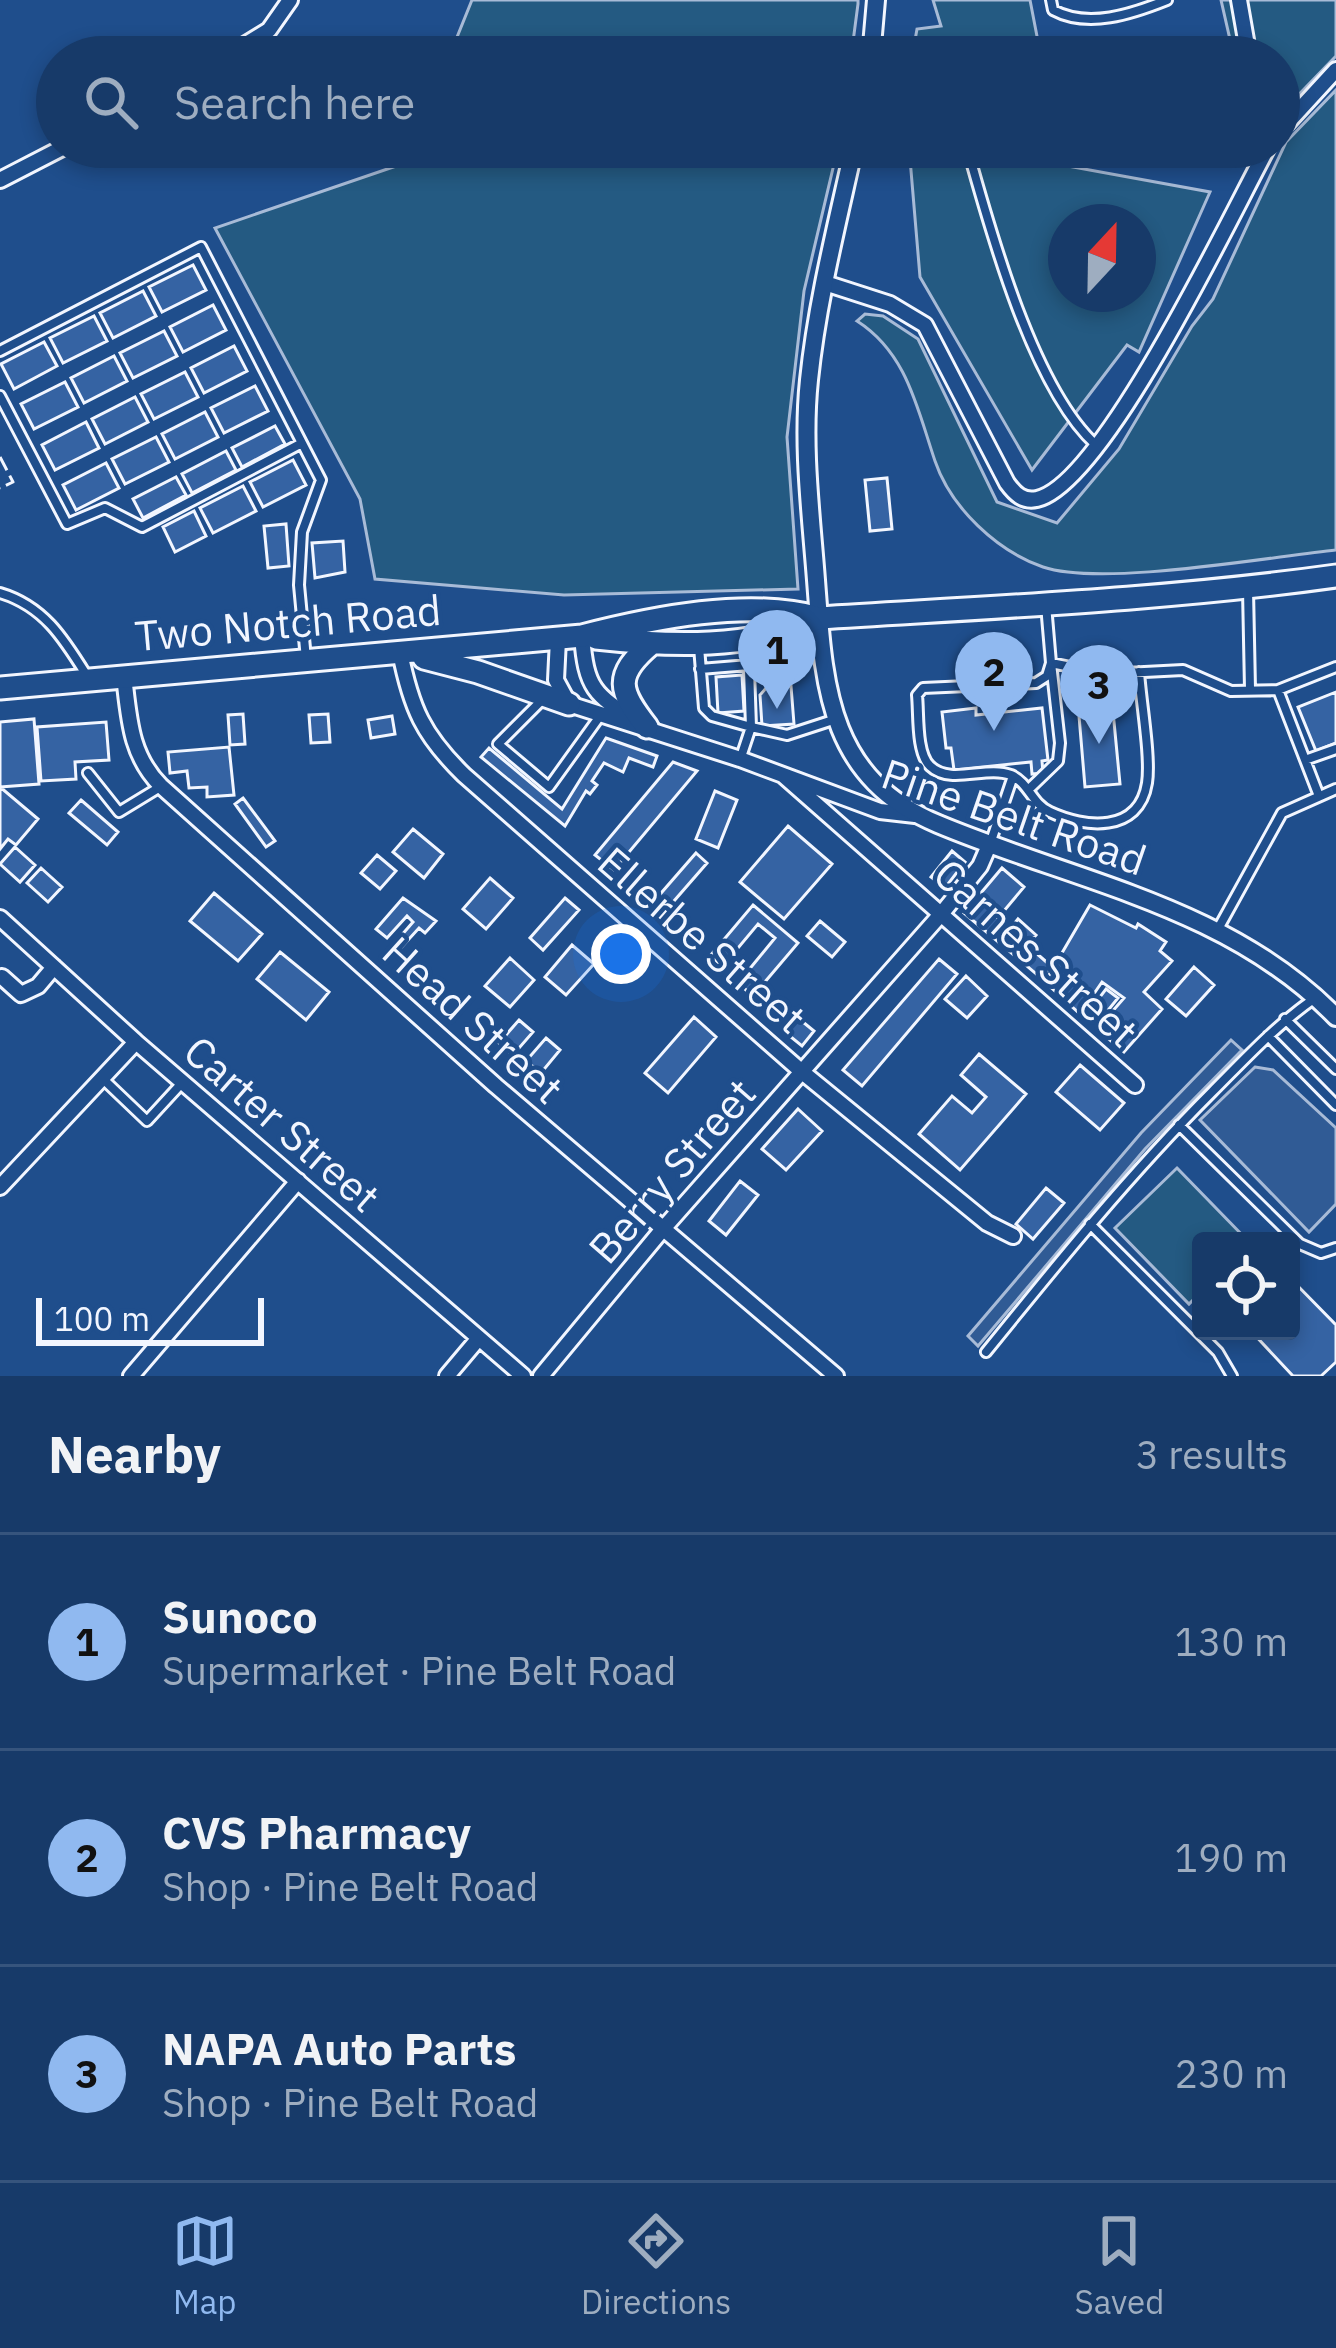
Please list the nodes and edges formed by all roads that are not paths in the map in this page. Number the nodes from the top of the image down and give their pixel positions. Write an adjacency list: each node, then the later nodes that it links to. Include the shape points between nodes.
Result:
1 (290, 0): 6 (street)
2 (876, 0): 7 (street)
3 (1051, 0): 4 (lane, via 1058,14 1092,19)
4 (1167, 0)
5 (1239, 0): 8 (street)
6 (259, 36)
7 (873, 36)
8 (1245, 36)
9 (1336, 70): 10 (street)
10 (1300, 109)
11 (36, 161): 15 (street)
12 (850, 168): 16 (street)
13 (973, 168): 20 (lane, via 1047,376)
14 (1257, 168): 20 (street)
15 (0, 180)
16 (825, 284): 20 (street, via 890,304 925,325 1019,496 1048,495); 25 (street, via 808,382)
17 (0, 351): 19 (lane, via 201,247)
18 (0, 396): 19 (lane, via 67,524 104,508 142,527)
19 (302, 443): 32 (lane, via 321,480 302,532)
20 (1097, 447)
21 (1336, 576): 22 (main road, Two Notch Road)
22 (1248, 588): 24 (main road, Two Notch Road); 41 (lane)
23 (0, 593): 39 (lane, via 34,606)
24 (1046, 604): 25 (main road, Two Notch Road); 33 (lane)
25 (819, 618): 26 (main road, Two Notch Road, via 786,608 645,620); 27 (main road, Two Notch Road, via 788,633); 46 (street)
26 (582, 636): 28 (main road, Two Notch Road); 30 (main road, Two Notch Road); 47 (street, Pine Belt Road, via 594,691)
27 (748, 638): 29 (main road, Two Notch Road); 34 (lane)
28 (558, 639): 31 (main road, Two Notch Road); 44 (street, via 556,680)
29 (698, 642): 30 (main road, Two Notch Road); 36 (lane)
30 (651, 644): 47 (main road, via 631,662 623,684)
31 (400, 652): 32 (main road, Two Notch Road); 43 (main road); 72 (street, Ellerbe Street, via 414,711 448,760)
32 (306, 660): 38 (main road, Two Notch Road)
33 (1051, 663): 37 (lane); 54 (lane, via 1036,683 923,688 917,695 924,759 934,770); 57 (lane, via 1058,761)
34 (749, 665): 36 (lane); 48 (lane)
35 (1336, 667): 42 (lane)
36 (700, 669): 48 (lane, via 704,708)
37 (1139, 673): 41 (lane, via 1183,670 1220,688); 57 (lane, via 1147,784 1128,816 1083,825 1037,805)
38 (124, 676): 39 (main road, Two Notch Road); 55 (street, Head Street, via 133,742)
39 (88, 680): 40 (main road, Two Notch Road)
40 (0, 688)
41 (1250, 688): 42 (lane)
42 (1278, 690): 51 (lane)
43 (546, 696): 44 (main road); 45 (lane, via 498,744 549,787)
44 (568, 704): 45 (street, Pine Belt Road)
45 (600, 716): 47 (street, Pine Belt Road)
46 (835, 719): 48 (lane, via 788,735); 59 (street, via 868,773)
47 (647, 727): 50 (street, Pine Belt Road)
48 (752, 727): 50 (lane)
49 (1336, 749): 51 (lane)
50 (740, 759): 53 (street, Pine Belt Road)
51 (1305, 760): 58 (lane)
52 (88, 772): 55 (lane, via 119,812)
53 (784, 776): 59 (street, Pine Belt Road, via 880,812); 61 (street, Carnes Street)
54 (1013, 776): 57 (lane); 60 (lane)
55 (161, 786): 81 (street, Head Street)
56 (1336, 789): 58 (lane)
57 (1028, 790)
58 (1319, 796): 63 (lane, via 1282,813)
59 (918, 815): 60 (street, Pine Belt Road)
60 (990, 843): 61 (street, Berry Street); 63 (street, Pine Belt Road)
61 (942, 914): 72 (street, Berry Street); 75 (street, Carnes Street)
62 (0, 918): 64 (street, Carter Street)
63 (1218, 929): 66 (street, Pine Belt Road)
64 (54, 967): 65 (street, via 20,994); 70 (street, Carter Street)
65 (2, 977)
66 (1317, 997): 67 (street, Pine Belt Road); 68 (lane)
67 (1336, 1016)
68 (1286, 1019): 69 (lane); 71 (lane)
69 (1268, 1036): 76 (lane); 77 (lane)
70 (136, 1042): 73 (street); 74 (street, Carter Street)
71 (1336, 1069)
72 (801, 1071): 81 (street, Berry Street); 82 (street, Ellerbe Street)
73 (102, 1078): 74 (lane, via 147,1121); 79 (street)
74 (183, 1082): 78 (street, Carter Street)
75 (1135, 1085)
76 (1336, 1105)
77 (1179, 1125): 80 (lane); 83 (lane, via 1300,1244 1321,1253)
78 (298, 1181): 84 (street, Carter Street); 86 (street)
79 (0, 1187)
80 (1090, 1224): 85 (lane); 91 (lane, via 1218,1352)
81 (662, 1230): 89 (street, Berry Street); 90 (street, Head Street)
82 (1013, 1236)
83 (1336, 1248)
84 (479, 1337): 87 (street); 88 (street, Carter Street)
85 (986, 1352)
86 (131, 1376)
87 (446, 1376)
88 (523, 1376)
89 (541, 1376)
90 (836, 1376)
91 (1232, 1376)

